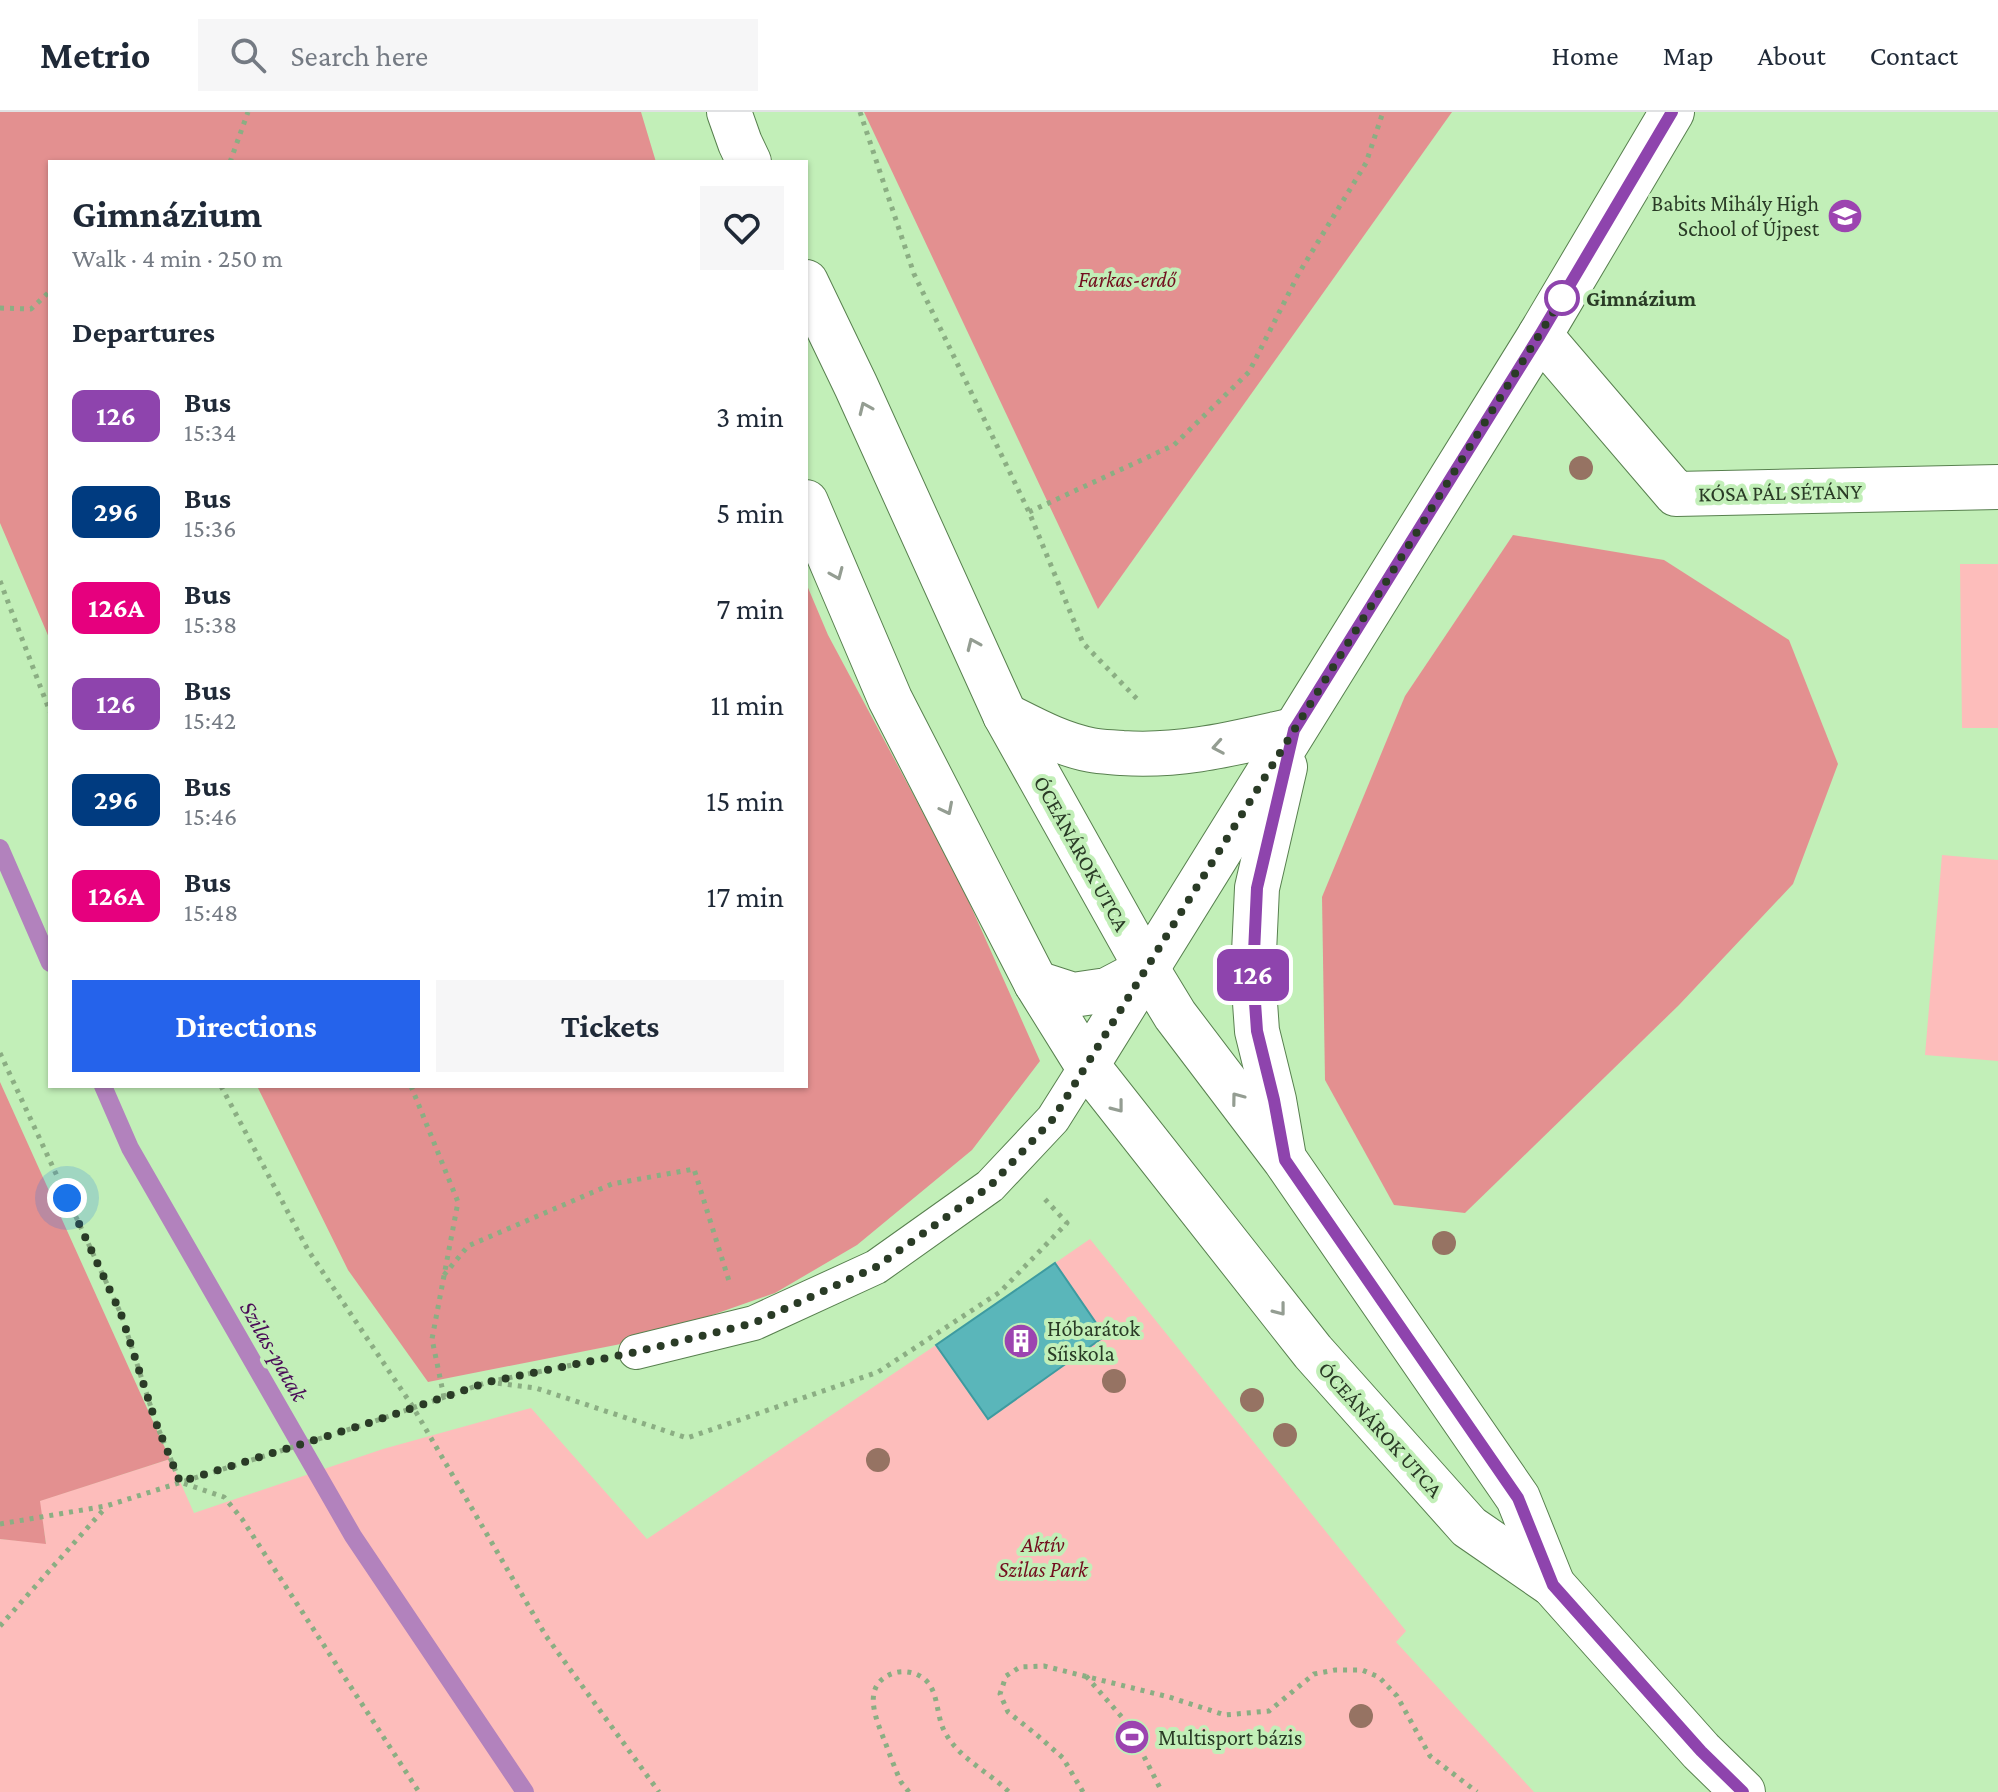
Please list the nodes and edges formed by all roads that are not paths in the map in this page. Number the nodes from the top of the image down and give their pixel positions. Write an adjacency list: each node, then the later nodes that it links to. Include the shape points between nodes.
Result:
1 (1672, 112): 3 (street)
2 (808, 286): 6 (street, ÓCEÁNÁROK UTCA, one-way to 2)
3 (1540, 335): 4 (street, KÓSA PÁL SÉTÁNY, via 1676,494); 7 (street)
4 (1998, 487)
5 (808, 507): 9 (street, ÓCEÁNÁROK UTCA, one-way to 9, via 890,699)
6 (1005, 715): 7 (street, one-way to 6, via 1221,747 1146,754 1092,750); 8 (street, ÓCEÁNÁROK UTCA)
7 (1294, 730): 8 (street); 11 (street, via 1257,888 1253,974 1257,1031)
8 (1147, 969): 9 (street, via 1107,990 1073,995); 10 (street); 11 (street, ÓCEÁNÁROK UTCA, one-way to 8, via 1175,1015)
9 (1036, 983): 10 (street, ÓCEÁNÁROK UTCA)
10 (1087, 1065): 12 (lane, via 1053,1119 990,1186 876,1267 754,1323); 13 (street, ÓCEÁNÁROK UTCA, one-way to 13, via 1313,1352 1469,1527)
11 (1285, 1160): 13 (street, ÓCEÁNÁROK UTCA, via 1518,1498)
12 (636, 1352)
13 (1553, 1585): 14 (street, ÓCEÁNÁROK UTCA)
14 (1743, 1792)

